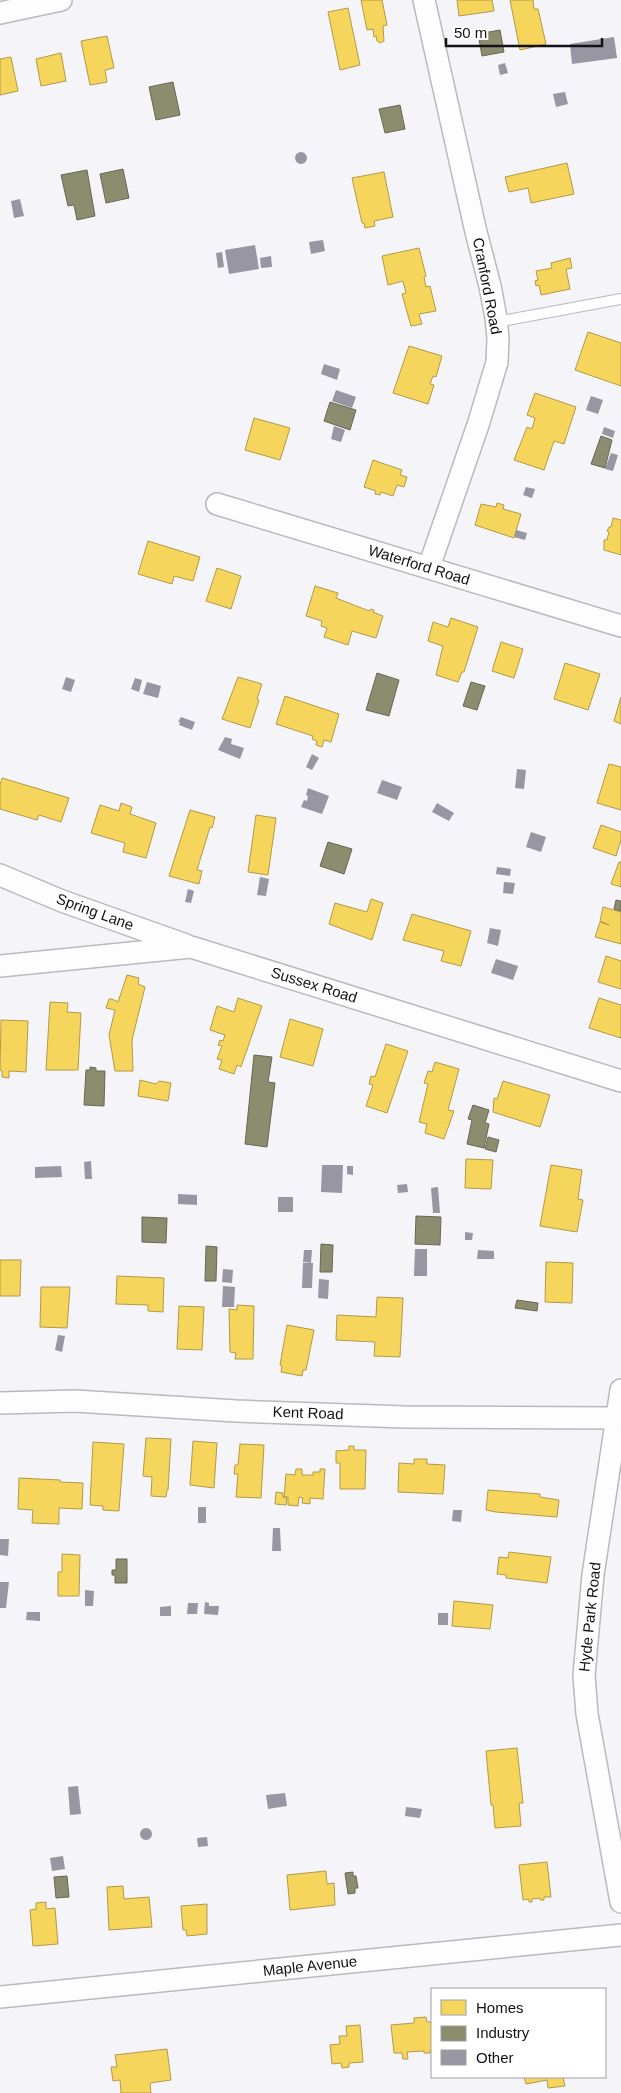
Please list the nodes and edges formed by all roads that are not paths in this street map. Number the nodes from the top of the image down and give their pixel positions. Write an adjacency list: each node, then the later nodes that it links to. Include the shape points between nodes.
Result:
1 (60, 0): 3 (street)
2 (424, 0): 5 (street, Cranford Road)
3 (0, 13)
4 (621, 299): 5 (lane)
5 (496, 322): 7 (street, Cranford Road, via 497,362)
6 (217, 504): 7 (street, Waterford Road)
7 (429, 568): 8 (street, Waterford Road)
8 (621, 626)
9 (0, 875): 10 (street, Spring Lane)
10 (191, 947): 11 (street, Sussex Road); 12 (street, Sussex Road)
11 (0, 966)
12 (621, 1081)
13 (621, 1390): 15 (street, Hyde Park Road)
14 (0, 1403): 15 (street, Kent Road, via 75,1401 385,1416)
15 (619, 1418): 16 (street, Hyde Park Road, via 593,1575 584,1675 587,1714)
16 (621, 1902)
17 (621, 1935): 18 (street, Maple Avenue)
18 (0, 1997)

